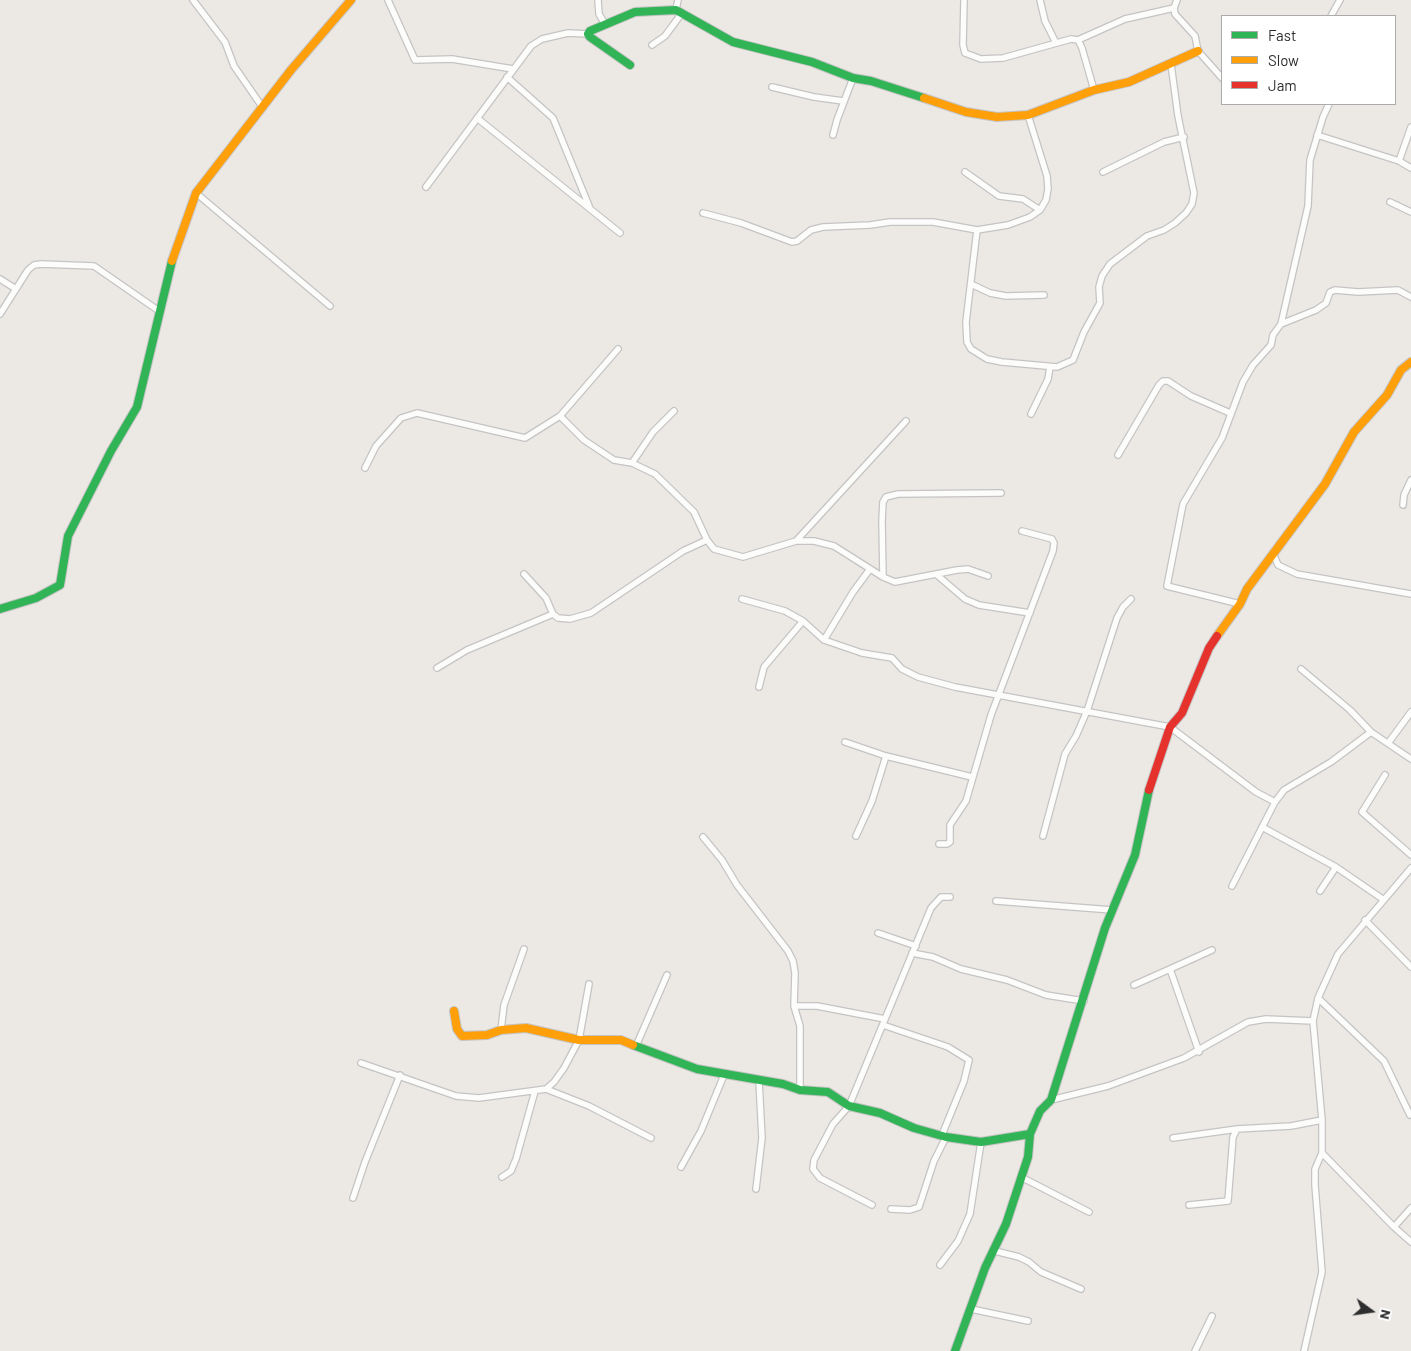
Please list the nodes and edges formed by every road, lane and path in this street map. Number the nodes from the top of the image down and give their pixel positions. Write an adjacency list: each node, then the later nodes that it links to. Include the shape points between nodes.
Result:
1 (193, 0): 29 (street, via 225,42 234,66)
2 (351, 0): 29 (street)
3 (388, 0): 21 (street, via 415,60 452,60)
4 (598, 0): 13 (street, via 599,14)
5 (678, 0): 11 (street)
6 (964, 0): 16 (street, via 963,45 965,53 972,57 1003,58)
7 (1040, 0): 16 (street, via 1045,21)
8 (1177, 0): 10 (street)
9 (1340, 0): 12 (street)
10 (1174, 8): 15 (street, via 1125,19); 18 (street, via 1175,14 1196,36)
11 (679, 12): 13 (street, via 635,12); 17 (street, via 665,36); 24 (street, via 733,42 812,62)
12 (1332, 15)
13 (605, 24): 14 (street)
14 (588, 34): 20 (street); 21 (street, via 568,33 542,39 531,46)
15 (1078, 40): 16 (street); 26 (street)
16 (1056, 43)
17 (652, 45)
18 (1198, 51): 19 (street); 22 (street)
19 (1171, 64): 26 (street, via 1129,82); 35 (street)
20 (630, 65)
21 (513, 69): 23 (street)
22 (1221, 77)
23 (507, 78): 31 (street); 43 (street, via 553,118)
24 (853, 78): 27 (street); 30 (street, via 966,112 997,117)
25 (772, 88): 27 (street)
26 (1094, 90): 30 (street)
27 (843, 101): 33 (street)
28 (1329, 105): 34 (street)
29 (263, 108): 41 (street)
30 (1028, 115): 44 (street, via 1047,176 1046,200)
31 (477, 118): 40 (street); 43 (street)
32 (1411, 127): 36 (street)
33 (833, 135)
34 (1317, 135): 36 (street); 57 (street, via 1310,160 1308,206)
35 (1184, 137): 39 (street, via 1164,142); 60 (street, via 1194,193 1186,213 1164,230 1134,244 1110,264 1101,281 1100,303 1073,360 1061,367)
36 (1399, 161): 37 (street)
37 (1411, 168)
38 (965, 172): 44 (street, via 999,196 1023,199)
39 (1102, 172)
40 (426, 187)
41 (196, 193): 54 (street); 55 (street, via 168,273)
42 (1390, 202): 45 (street)
43 (589, 208): 48 (street)
44 (1040, 210): 47 (street, via 1008,225)
45 (1411, 212)
46 (703, 213): 47 (street, via 792,242 815,228 890,222 933,222)
47 (977, 230): 50 (street)
48 (620, 233)
49 (0, 279): 51 (street)
50 (971, 284): 52 (street, via 1006,296); 60 (street, via 966,322 967,342 971,349 986,360)
51 (16, 288): 55 (street, via 34,265 87,264); 56 (street)
52 (1044, 295)
53 (1411, 297): 57 (street, via 1398,290 1335,290 1316,310)
54 (330, 306)
55 (159, 311): 85 (street, via 137,407 110,452 68,536 60,585 36,598)
56 (0, 314)
57 (1281, 324): 62 (street, via 1271,345 1252,365)
58 (618, 349): 64 (street)
59 (1411, 362): 75 (street, via 1401,370 1386,395 1354,432 1325,484)
60 (1050, 367): 63 (street, via 1048,379)
61 (674, 411): 67 (street, via 653,432)
62 (1230, 413): 66 (street, via 1163,381); 84 (street, via 1222,438 1183,504 1167,586)
63 (1031, 414)
64 (560, 416): 67 (street, via 584,440 614,460); 68 (street, via 525,438 417,413 401,418 376,446)
65 (906, 421): 74 (street)
66 (1118, 455)
67 (632, 463): 73 (street, via 651,471 670,487 694,512)
68 (365, 468)
69 (1411, 480): 71 (street)
70 (1001, 493): 80 (street, via 898,494 886,497 882,521)
71 (1402, 505)
72 (1022, 531): 86 (street, via 1054,543)
73 (707, 540): 74 (street, via 714,549 743,557); 87 (street, via 682,551 591,613 570,619)
74 (796, 541): 76 (street, via 834,546)
75 (1273, 553): 81 (street, via 1278,565 1297,574); 84 (street)
76 (870, 569): 80 (street); 89 (street, via 852,592)
77 (524, 574): 87 (street, via 546,598)
78 (937, 575): 79 (street, via 968,569); 80 (street, via 895,582); 86 (street, via 965,599 979,605)
79 (988, 576)
80 (883, 577)
81 (1411, 594)
82 (742, 599): 88 (street, via 771,606)
83 (1131, 599): 94 (street, via 1117,618)
84 (1240, 604): 96 (street, via 1209,648 1182,713)
85 (0, 609)
86 (1030, 613): 93 (street)
87 (553, 614): 90 (street, via 467,650)
88 (803, 621): 89 (street); 92 (street, via 764,667)
89 (824, 640): 93 (street, via 862,653 885,655 918,677)
90 (437, 668)
91 (1302, 669): 97 (street)
92 (759, 687)
93 (1000, 696): 94 (street); 103 (street)
94 (1087, 711): 96 (street); 107 (street, via 1065,754)
95 (1411, 712): 99 (street)
96 (1170, 727): 104 (street, via 1256,792); 118 (street, via 1150,784 1135,855)
97 (1371, 732): 99 (street); 104 (street, via 1332,762 1284,790)
98 (844, 742): 100 (street)
99 (1389, 742): 101 (street)
100 (886, 756): 103 (street); 106 (street)
101 (1411, 759)
102 (1385, 774): 110 (street, via 1362,812)
103 (972, 777): 109 (street, via 966,802 950,825 950,842)
104 (1275, 802): 105 (street)
105 (1262, 827): 111 (street); 113 (street)
106 (856, 836)
107 (1043, 836)
108 (703, 837): 132 (street, via 788,951 795,973)
109 (939, 844)
110 (1411, 855)
111 (1336, 867): 114 (street); 116 (street)
112 (1411, 868): 116 (street)
113 (1232, 886)
114 (1320, 891)
115 (950, 897): 121 (street, via 937,900)
116 (1384, 900): 119 (street)
117 (996, 901): 118 (street)
118 (1112, 910): 131 (street)
119 (1365, 920): 125 (street); 130 (street, via 1338,954)
120 (878, 933): 121 (street)
121 (916, 946): 124 (street)
122 (524, 949): 136 (street, via 504,1005)
123 (1212, 950): 126 (street)
124 (912, 953): 131 (street, via 1007,980 1046,995); 135 (street)
125 (1411, 967)
126 (1170, 969): 129 (street); 139 (street)
127 (667, 975): 138 (street)
128 (590, 984): 137 (street)
129 (1134, 985)
130 (1318, 998): 134 (street); 149 (street, via 1384,1061)
131 (1084, 1001): 147 (street)
132 (794, 1006): 135 (street, via 817,1006); 145 (street, via 800,1026)
133 (454, 1011): 136 (street, via 462,1036 488,1035)
134 (1313, 1021): 139 (street, via 1266,1019 1248,1022); 150 (street)
135 (884, 1022): 148 (street); 153 (street, via 948,1047 969,1060)
136 (501, 1030): 137 (street, via 526,1028)
137 (579, 1040): 138 (street, via 611,1039); 144 (street, via 564,1068)
138 (636, 1046): 142 (street, via 697,1069)
139 (1198, 1052): 147 (street, via 1108,1086)
140 (361, 1063): 141 (street)
141 (400, 1075): 146 (street, via 456,1096 479,1098); 162 (street)
142 (724, 1075): 143 (street); 158 (street, via 701,1131)
143 (759, 1081): 145 (street); 161 (street, via 762,1138)
144 (546, 1089): 146 (street); 154 (street, via 589,1106)
145 (800, 1090): 148 (street, via 828,1092)
146 (535, 1091): 159 (street, via 516,1159 510,1171)
147 (1051, 1100): 152 (street, via 1040,1111)
148 (849, 1106): 153 (street, via 880,1113 914,1128); 163 (street, via 833,1124 817,1153 813,1169 829,1184)
149 (1410, 1115)
150 (1322, 1120): 151 (street, via 1291,1126); 157 (street)
151 (1237, 1129): 155 (street); 164 (street, via 1233,1137 1228,1201)
152 (1030, 1134): 156 (street); 160 (street, via 1028,1157)
153 (944, 1136): 156 (street); 166 (street, via 919,1207)
154 (650, 1138)
155 (1174, 1138)
156 (981, 1142): 171 (street, via 970,1214 958,1241)
157 (1322, 1153): 168 (street); 178 (street, via 1315,1169 1322,1272)
158 (681, 1167)
159 (502, 1177)
160 (1021, 1177): 167 (street); 170 (street)
161 (756, 1189)
162 (353, 1198)
163 (872, 1205)
164 (1190, 1205)
165 (1411, 1208): 168 (street)
166 (890, 1209)
167 (1090, 1212)
168 (1394, 1227): 169 (street)
169 (1411, 1242)
170 (995, 1251): 172 (street, via 1019,1257 1040,1272); 173 (street, via 985,1268)
171 (940, 1265)
172 (1081, 1289)
173 (971, 1309): 175 (street); 176 (street)
174 (1212, 1316): 177 (street)
175 (1028, 1321)
176 (955, 1351)
177 (1195, 1351)
178 (1304, 1351)

